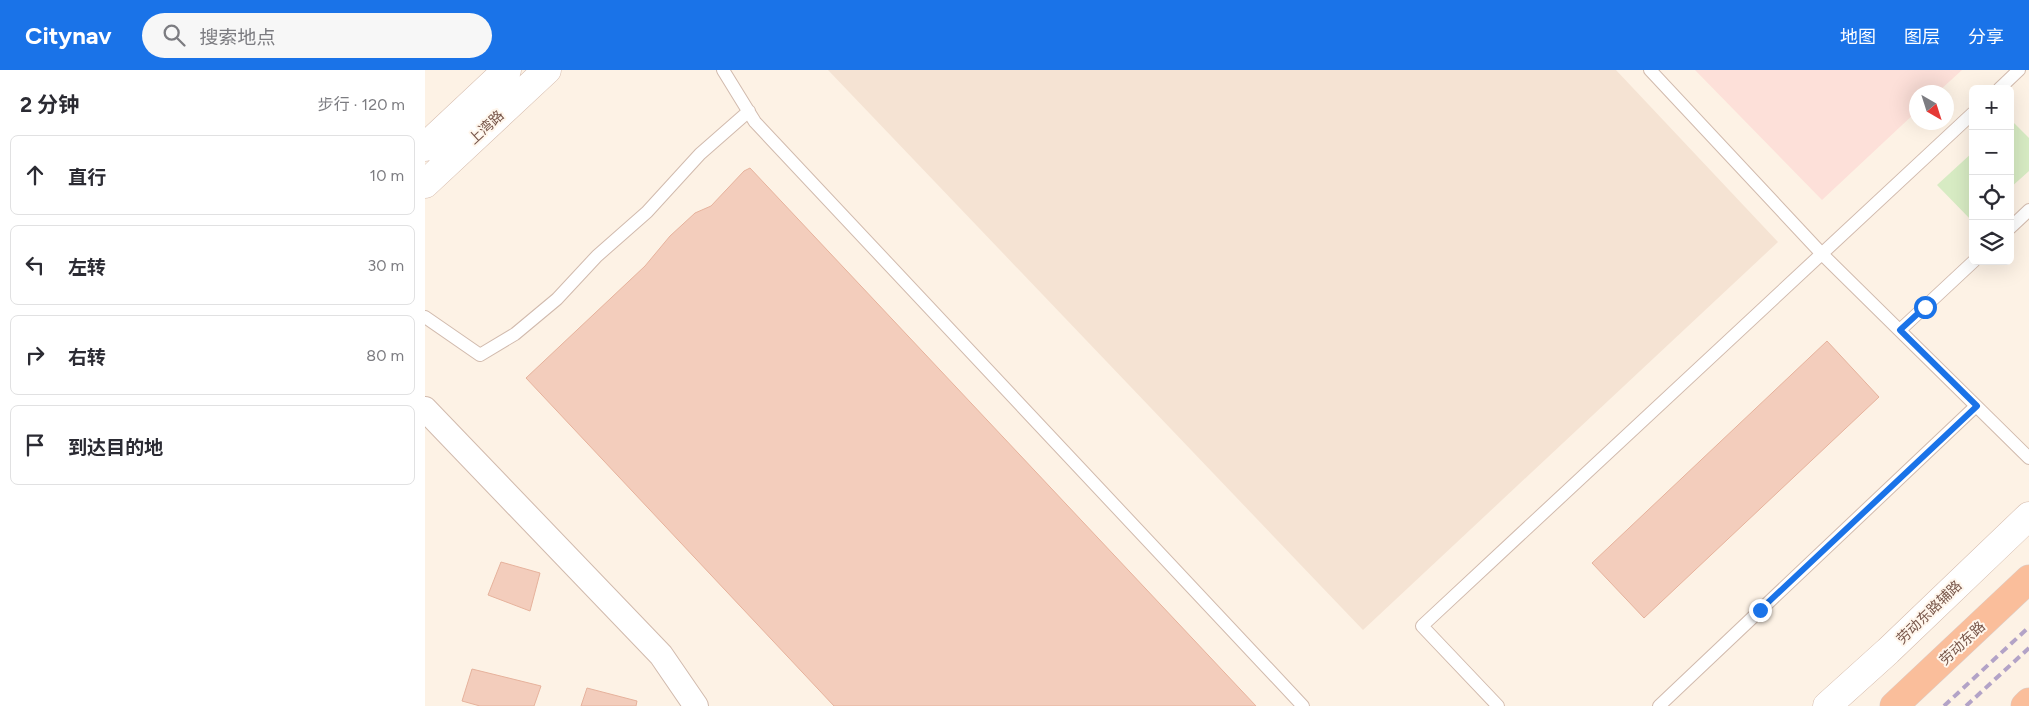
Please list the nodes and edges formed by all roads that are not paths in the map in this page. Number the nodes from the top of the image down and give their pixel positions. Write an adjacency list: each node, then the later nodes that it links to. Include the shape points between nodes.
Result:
1 (507, 70): 9 (main road, 上湾路)
2 (547, 70): 10 (main road, 上湾路)
3 (723, 70): 7 (lane)
4 (1650, 70): 13 (lane)
5 (2019, 70): 6 (lane)
6 (2003, 85)
7 (749, 111): 15 (lane, via 700,154 647,212 597,256 557,299 515,334 480,354); 24 (lane, via 755,122)
8 (1969, 117): 13 (lane)
9 (425, 147)
10 (425, 184)
11 (2029, 210): 12 (lane)
12 (2014, 224)
13 (1822, 254): 16 (lane); 25 (lane, via 1422,626)
14 (1970, 265): 16 (lane)
15 (425, 317)
16 (1900, 330): 17 (lane)
17 (1977, 406): 19 (lane); 26 (lane)
18 (425, 409): 23 (street, via 661,655)
19 (2029, 458)
20 (2029, 516): 27 (main road, 劳动东路辅路)
21 (2029, 579): 28 (highway, 劳动东路)
22 (2029, 702): 29 (highway)
23 (696, 706)
24 (1303, 706)
25 (1498, 706)
26 (1659, 706)
27 (1827, 706)
28 (1894, 706)
29 (2025, 706)

